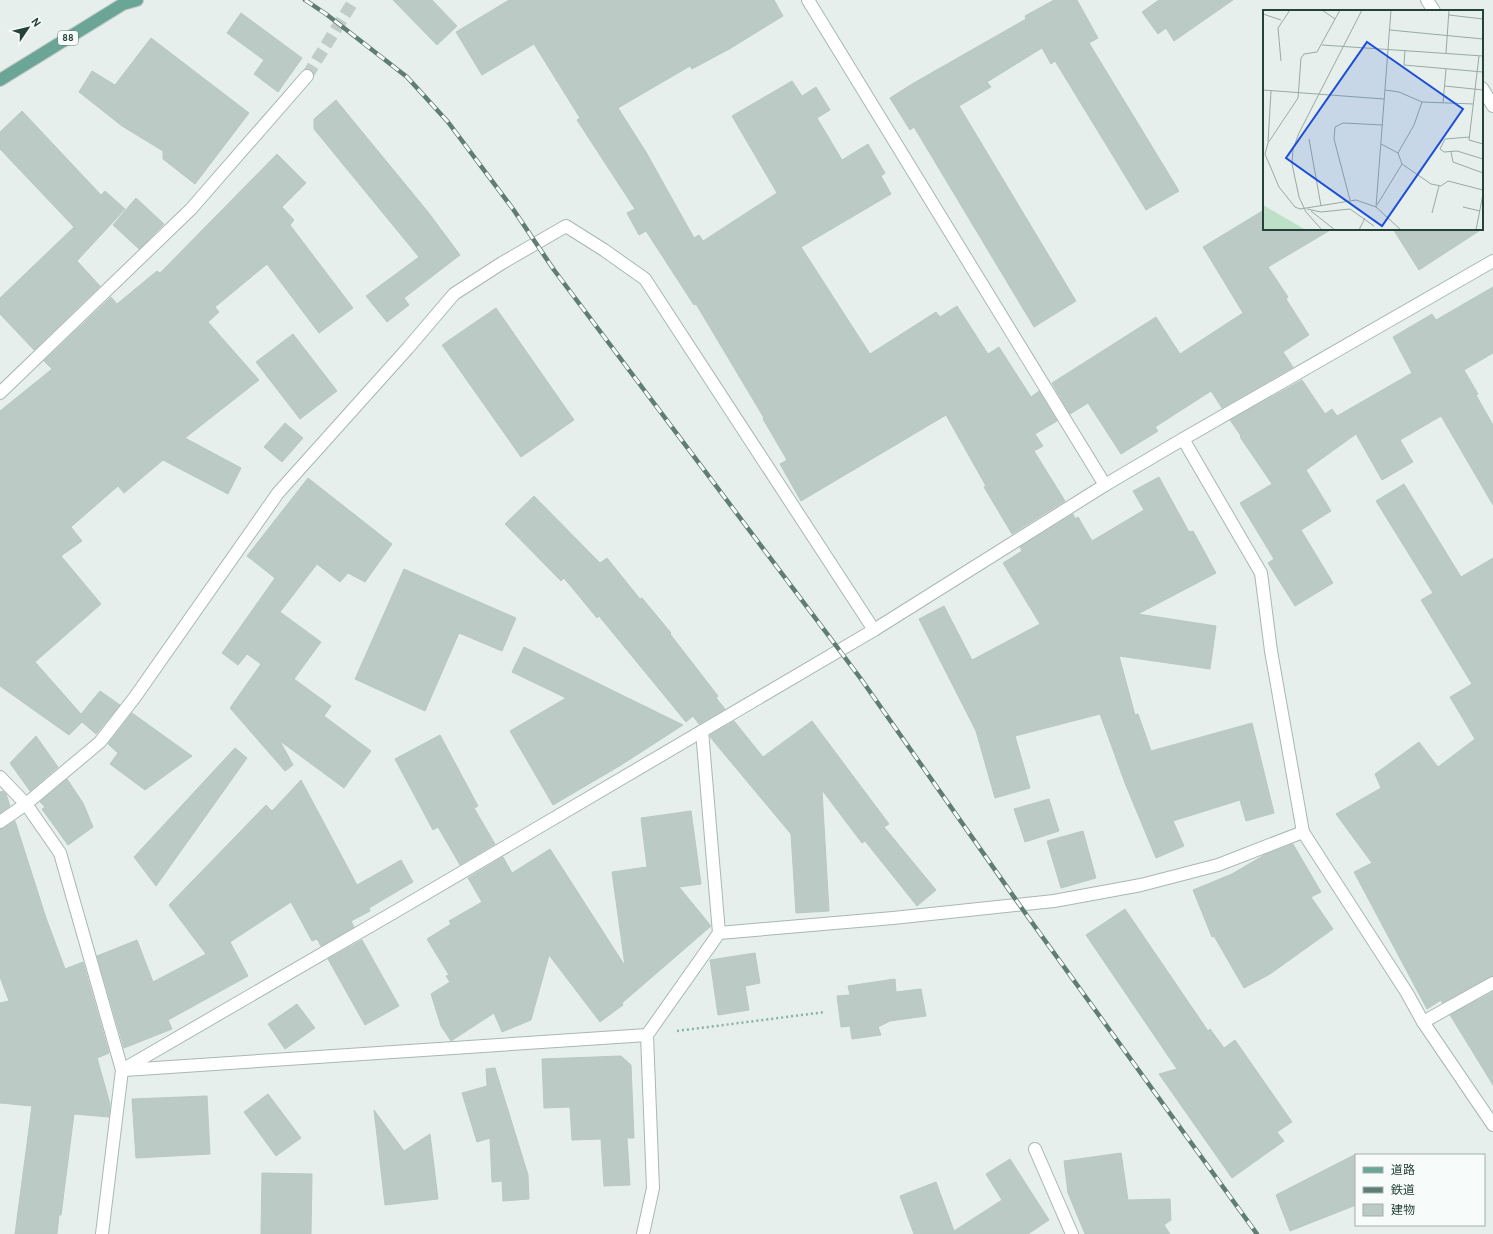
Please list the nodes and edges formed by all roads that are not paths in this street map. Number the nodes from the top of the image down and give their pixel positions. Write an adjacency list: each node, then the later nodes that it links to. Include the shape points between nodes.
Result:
1 (137, 0): 6 (main road, 88, via 123,4)
2 (808, 0): 12 (street)
3 (1427, 0): 4 (street)
4 (1433, 10)
5 (308, 76): 10 (street, via 191,209)
6 (0, 80)
7 (1483, 90): 8 (street)
8 (1493, 106)
9 (1493, 261): 11 (street)
10 (0, 393)
11 (1183, 438): 12 (street); 18 (street, via 1261,573 1271,651)
12 (1105, 485): 13 (street)
13 (874, 630): 14 (street); 16 (street, via 644,279 566,226 454,294 278,493 135,697 100,742)
14 (702, 731): 19 (street); 23 (street)
15 (0, 777): 16 (street)
16 (26, 804): 17 (street); 23 (street, via 60,853)
17 (0, 822)
18 (1304, 832): 19 (street, via 1218,865 1141,885 1054,901); 21 (street)
19 (719, 933): 22 (street)
20 (1493, 983): 21 (street)
21 (1423, 1022): 24 (street)
22 (647, 1035): 23 (street); 27 (street, via 653,1188)
23 (122, 1070): 26 (street)
24 (1493, 1125)
25 (1035, 1149): 28 (street)
26 (102, 1234)
27 (643, 1234)
28 (1072, 1234)

